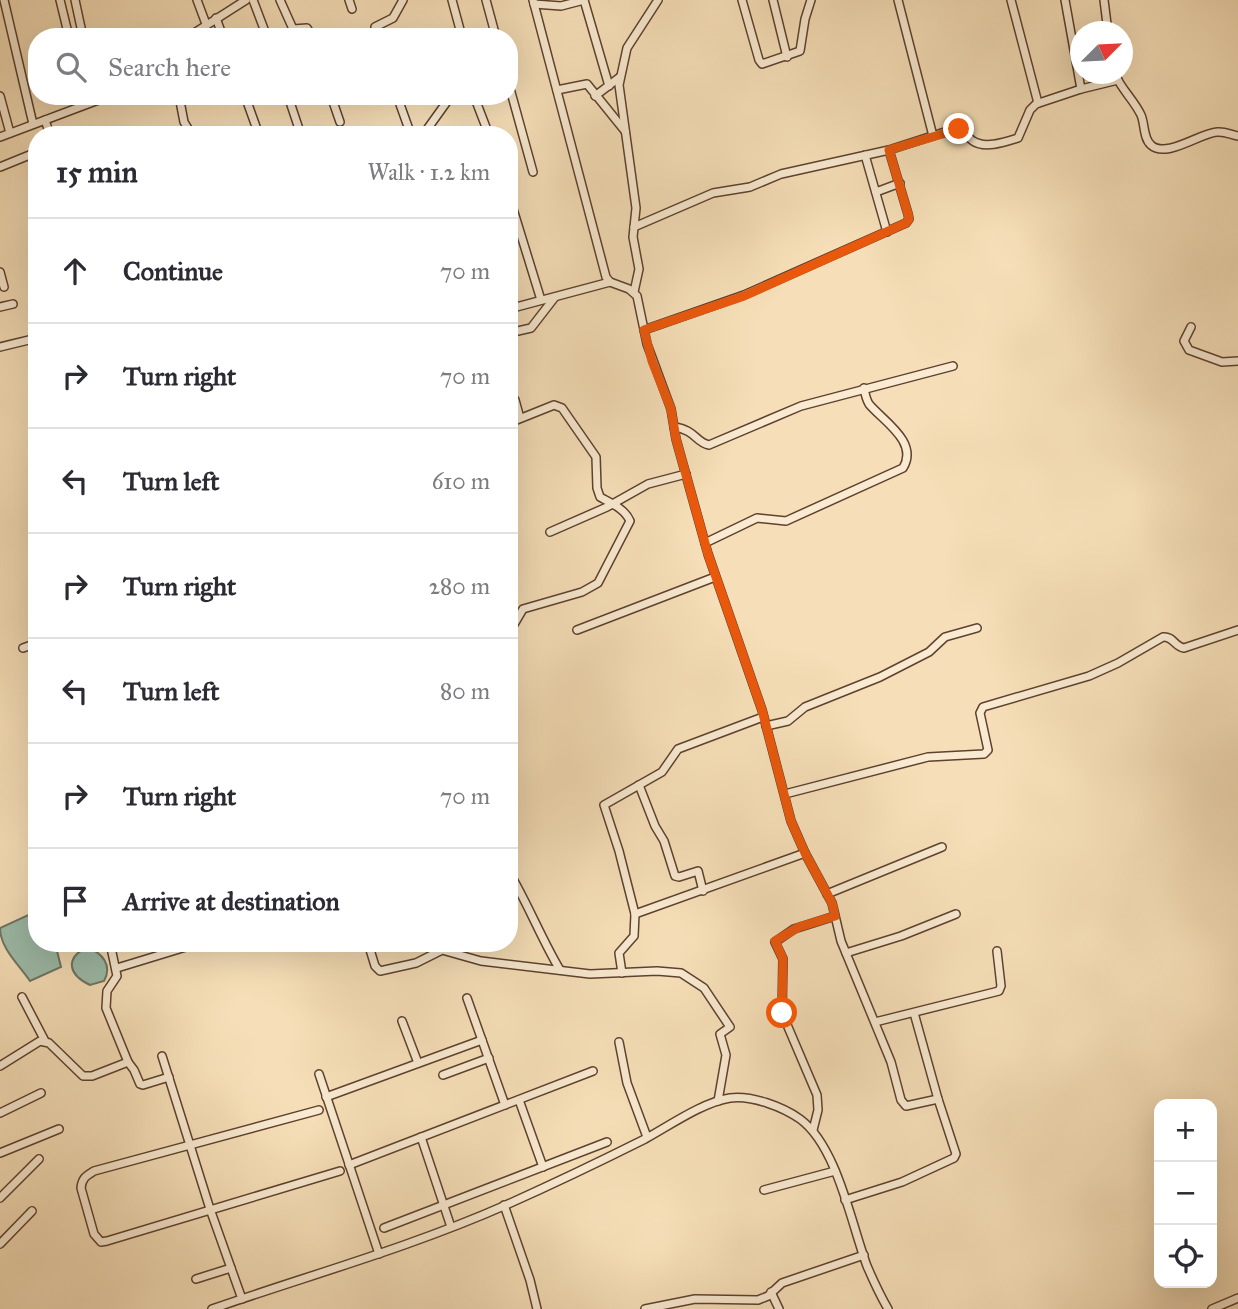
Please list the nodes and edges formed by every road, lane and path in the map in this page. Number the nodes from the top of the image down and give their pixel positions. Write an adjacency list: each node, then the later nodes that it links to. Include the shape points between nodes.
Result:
1 (4, 0): 44 (street)
2 (60, 0): 26 (street)
3 (75, 0): 27 (street)
4 (197, 0): 25 (street)
5 (246, 0): 23 (street)
6 (253, 0): 30 (street)
7 (280, 0): 31 (street)
8 (349, 0): 22 (street)
9 (403, 0): 32 (street, via 393,18)
10 (452, 0): 33 (street)
11 (486, 0): 34 (street)
12 (584, 0): 21 (street, via 561,6); 39 (street)
13 (658, 0): 36 (street, via 627,48)
14 (742, 0): 35 (street, via 760,63)
15 (773, 0): 35 (street)
16 (811, 0): 35 (street, via 801,49)
17 (898, 0): 68 (street)
18 (1011, 0): 45 (street)
19 (1065, 0): 40 (street)
20 (1104, 0): 24 (street)
21 (533, 2): 41 (street)
22 (352, 9)
23 (216, 18): 25 (street); 29 (street)
24 (1107, 21)
25 (206, 24): 28 (street)
26 (67, 28)
27 (81, 28)
28 (200, 28)
29 (220, 28)
30 (264, 28)
31 (293, 28)
32 (375, 28)
33 (460, 28)
34 (494, 28)
35 (786, 57)
36 (620, 77): 39 (street); 66 (street)
37 (1096, 84): 40 (street)
38 (1121, 84): 69 (street, via 1140,113 1154,148 1166,149 1215,132)
39 (608, 86): 43 (street)
40 (1081, 89): 45 (street)
41 (557, 90): 43 (street, via 586,84); 82 (street)
42 (0, 96): 67 (street)
43 (595, 96): 66 (street)
44 (28, 103)
45 (1038, 103): 68 (street, via 1018,138 999,144 978,144 957,128)
46 (29, 105): 58 (street)
47 (181, 105): 60 (street)
48 (248, 105): 61 (street)
49 (291, 105): 62 (street)
50 (334, 105): 57 (street)
51 (400, 105): 63 (street)
52 (445, 105): 64 (street)
53 (477, 105): 65 (street)
54 (515, 105): 75 (street)
55 (86, 106): 56 (street)
56 (45, 120): 58 (street); 59 (street)
57 (340, 122)
58 (33, 124): 67 (street)
59 (47, 126)
60 (186, 126)
61 (256, 126)
62 (298, 126)
63 (408, 126)
64 (429, 126)
65 (486, 126)
66 (625, 131): 79 (street)
67 (10, 133): 70 (street)
68 (933, 136): 71 (street)
69 (1238, 136)
70 (0, 137)
71 (889, 150): 72 (street); 76 (street)
72 (865, 155): 77 (street); 79 (street, via 713,193)
73 (28, 156): 74 (street)
74 (0, 167)
75 (533, 172)
76 (900, 183): 77 (street); 80 (street, via 909,219)
77 (876, 192): 80 (street)
78 (518, 225): 86 (street)
79 (634, 227): 84 (street, via 639,274)
80 (887, 232): 91 (street, via 744,296)
81 (0, 272): 83 (street)
82 (610, 282): 84 (street); 85 (street)
83 (4, 287)
84 (634, 292): 91 (street)
85 (555, 296): 86 (street); 92 (street, via 531,328)
86 (541, 300): 88 (street)
87 (13, 304): 89 (street)
88 (518, 306)
89 (0, 307)
90 (1191, 327): 95 (street, via 1184,341 1189,351 1222,362)
91 (644, 330): 100 (street)
92 (518, 331)
93 (28, 340): 94 (street)
94 (0, 347)
95 (1238, 361)
96 (953, 366): 97 (street)
97 (864, 388): 100 (street, via 801,406 709,445 690,430); 104 (street, via 871,406 899,434 907,457 904,468 786,521 757,518)
98 (518, 409): 99 (street)
99 (520, 418): 102 (street, via 554,405 562,408 596,457 600,496)
100 (674, 427): 101 (street)
101 (686, 474): 102 (street, via 648,484); 104 (street)
102 (613, 503): 103 (street); 106 (street, via 630,521 598,583 523,609)
103 (550, 532)
104 (705, 544): 105 (street)
105 (715, 577): 109 (street); 112 (street)
106 (518, 618)
107 (977, 628): 113 (street, via 947,636 924,655 806,707 788,721)
108 (1238, 629): 115 (street, via 1184,648 1163,637 1090,676 982,708 986,753 928,757)
109 (577, 630)
110 (28, 646): 111 (street)
111 (23, 648)
112 (763, 717): 113 (street); 114 (street, via 683,746 662,772)
113 (765, 726): 115 (street)
114 (639, 785): 119 (street, via 675,876 698,871); 121 (street, via 603,807)
115 (785, 794): 117 (street)
116 (942, 847): 120 (street)
117 (805, 853): 119 (street); 120 (street)
118 (518, 888): 132 (street)
119 (703, 891): 121 (street)
120 (827, 894): 123 (street)
121 (635, 914): 133 (street, via 635,936 619,951)
122 (956, 914): 130 (street)
123 (835, 916): 130 (street); 160 (street, via 794,929 775,943 783,959 782,1013 817,1095)
124 (997, 951): 136 (street, via 999,991)
125 (113, 952): 131 (street)
126 (160, 952): 131 (street)
127 (371, 952): 128 (street, via 380,971 416,963)
128 (438, 952)
129 (449, 952): 132 (street, via 481,961)
130 (846, 953): 138 (street)
131 (117, 968): 144 (street, via 115,982 107,991 106,1009)
132 (560, 970): 133 (street)
133 (621, 973): 155 (street, via 681,973 710,995 730,1027 720,1034 726,1055)
134 (22, 997): 140 (street)
135 (467, 998): 139 (street)
136 (914, 1013): 138 (street); 154 (street)
137 (402, 1021): 145 (street)
138 (874, 1022): 154 (street, via 904,1105)
139 (482, 1040): 143 (street); 145 (street)
140 (45, 1041): 144 (street, via 83,1076); 146 (street)
141 (619, 1042): 162 (street, via 627,1083)
142 (162, 1056): 150 (street)
143 (489, 1058): 149 (street); 156 (street)
144 (128, 1062): 150 (street, via 140,1084)
145 (418, 1063): 152 (street)
146 (0, 1066)
147 (593, 1071): 153 (street)
148 (318, 1074): 152 (street)
149 (443, 1074)
150 (169, 1077): 164 (street)
151 (41, 1093): 158 (street)
152 (326, 1097): 167 (street)
153 (519, 1100): 156 (street); 168 (street)
154 (938, 1100): 173 (street, via 956,1157 902,1182)
155 (718, 1101): 160 (street, via 733,1097 761,1102 783,1109); 162 (street)
156 (505, 1105): 161 (street)
157 (319, 1110): 164 (street)
158 (0, 1113)
159 (59, 1129): 165 (street)
160 (813, 1130): 170 (street)
161 (421, 1137): 167 (street); 175 (street)
162 (647, 1138): 174 (street)
163 (607, 1142): 168 (street)
164 (190, 1145): 176 (street); 176 (street, via 86,1176 81,1188 94,1234 101,1242 107,1241)
165 (0, 1153)
166 (39, 1159): 172 (street)
167 (349, 1165): 181 (street)
168 (543, 1167): 175 (street)
169 (340, 1171): 176 (street)
170 (835, 1171): 171 (street); 173 (street)
171 (764, 1190)
172 (2, 1194)
173 (845, 1200): 182 (street)
174 (504, 1205): 178 (street); 190 (street)
175 (444, 1206): 178 (street); 179 (street)
176 (211, 1209): 183 (street)
177 (32, 1211): 180 (street)
178 (451, 1227): 181 (street)
179 (384, 1228)
180 (0, 1244)
181 (379, 1254): 187 (street)
182 (864, 1255): 185 (street, via 782,1283); 193 (street)
183 (231, 1269): 184 (street); 187 (street)
184 (196, 1279)
185 (771, 1292): 188 (street, via 758,1300 695,1299); 192 (street)
186 (1238, 1298): 194 (street)
187 (242, 1299): 189 (street)
188 (675, 1306): 191 (street)
189 (212, 1309)
190 (537, 1309)
191 (645, 1309)
192 (779, 1309)
193 (886, 1309)
194 (1212, 1309)

